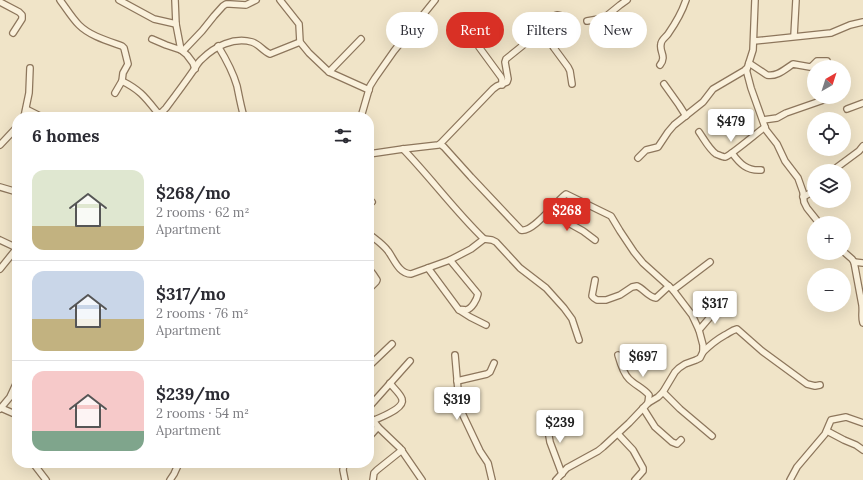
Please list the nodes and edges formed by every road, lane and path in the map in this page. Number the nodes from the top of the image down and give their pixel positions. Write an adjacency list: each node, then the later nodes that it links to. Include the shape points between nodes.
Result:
1 (60, 0): 33 (street, via 80,26 124,48 128,64)
2 (120, 0): 14 (street, via 154,20)
3 (175, 0): 14 (street)
4 (256, 0): 25 (street, via 246,5 223,6)
5 (280, 0): 20 (street, via 300,24)
6 (435, 0): 37 (street, via 394,51)
7 (628, 0): 12 (street, via 604,18)
8 (686, 0): 27 (street, via 684,8 661,42 663,60)
9 (755, 0): 19 (street)
10 (796, 0): 16 (street)
11 (0, 2): 15 (street, via 22,15)
12 (587, 21)
13 (863, 22): 16 (street, via 831,33)
14 (176, 24): 25 (street)
15 (13, 33)
16 (794, 36): 19 (street)
17 (152, 39): 25 (street)
18 (361, 39): 32 (street)
19 (754, 41): 26 (street)
20 (300, 42): 21 (street, via 270,54 252,42 231,42); 32 (street)
21 (218, 46): 30 (street, via 201,60); 47 (street, via 233,75)
22 (480, 48): 34 (street, via 501,77)
23 (520, 48): 34 (street, via 505,60 508,81)
24 (554, 48): 35 (street, via 568,67)
25 (182, 50): 30 (street)
26 (749, 63): 28 (street, via 770,76 793,64); 31 (street)
27 (660, 65)
28 (807, 66)
29 (30, 68): 41 (street)
30 (195, 69): 46 (street)
31 (746, 69): 49 (street, via 713,89 703,102); 50 (street)
32 (329, 72): 37 (street)
33 (122, 81): 38 (street); 45 (street, via 138,90)
34 (502, 84): 55 (street, via 489,92)
35 (572, 84)
36 (664, 84): 49 (street)
37 (369, 90): 48 (street)
38 (115, 93)
39 (863, 103): 42 (street)
40 (812, 104): 50 (street, via 777,118)
41 (26, 109): 43 (street); 44 (street)
42 (847, 109)
43 (25, 112)
44 (32, 112)
45 (157, 112)
46 (162, 112)
47 (243, 112)
48 (362, 112)
49 (686, 116): 60 (street, via 668,132 658,147 646,150)
50 (763, 120): 51 (street)
51 (765, 127): 59 (street); 66 (street, via 798,178)
52 (12, 132): 54 (street)
53 (698, 132): 59 (street, via 716,154 725,157)
54 (0, 144)
55 (440, 144): 57 (street); 67 (street, via 521,230 526,231)
56 (863, 146): 61 (street)
57 (403, 148): 58 (street); 70 (street)
58 (374, 153)
59 (732, 153): 62 (street, via 750,169)
60 (638, 158)
61 (842, 164)
62 (761, 170)
63 (0, 187): 64 (street)
64 (12, 191)
65 (807, 195): 66 (street)
66 (803, 197): 68 (street)
67 (549, 212): 72 (street, via 582,230); 85 (street, via 566,194 612,216 634,252)
68 (813, 216)
69 (374, 238): 81 (street, via 387,250 404,273 411,274)
70 (484, 239): 76 (street); 91 (street, via 496,242 520,268 546,288 572,319)
71 (0, 240): 73 (street)
72 (594, 240)
73 (12, 246)
74 (12, 254): 80 (street)
75 (851, 258): 78 (street)
76 (450, 260): 81 (street); 87 (street, via 478,294 470,308)
77 (710, 262): 85 (street)
78 (854, 262): 79 (street); 88 (street)
79 (863, 263)
80 (0, 268)
81 (428, 268): 87 (street)
82 (374, 276): 84 (street, via 377,280)
83 (594, 280): 85 (street, via 592,296 597,300 606,300 638,286 656,298)
84 (374, 284)
85 (671, 288): 90 (street, via 692,315)
86 (717, 309): 90 (street)
87 (459, 310): 89 (street)
88 (863, 323)
89 (486, 326)
90 (699, 330): 93 (street)
91 (579, 340)
92 (392, 344): 96 (street)
93 (703, 352): 101 (street, via 712,343 737,329 807,384); 102 (street, via 700,358 685,364 675,372)
94 (455, 355): 99 (street)
95 (618, 355): 105 (street, via 627,377 644,390 648,396)
96 (374, 361)
97 (410, 361): 100 (street)
98 (494, 364): 99 (street, via 487,374)
99 (457, 381): 130 (street, via 462,413 488,463)
100 (390, 383): 104 (street); 110 (street, via 402,398 401,405)
101 (820, 385)
102 (663, 392): 105 (street); 117 (street)
103 (12, 393): 107 (street)
104 (374, 401)
105 (648, 403): 106 (street)
106 (643, 408): 116 (street); 118 (street, via 655,427 672,442 677,444)
107 (1, 409): 108 (street)
108 (12, 412)
109 (546, 418): 124 (street, via 550,442)
110 (374, 421)
111 (374, 422): 113 (street)
112 (863, 423): 114 (street, via 846,417 832,419)
113 (378, 428): 115 (street); 119 (street)
114 (827, 431): 120 (street); 133 (street)
115 (374, 432)
116 (618, 434): 124 (street, via 598,451 567,468); 132 (street, via 633,450 643,468)
117 (712, 436)
118 (681, 440)
119 (402, 450): 128 (street, via 377,470); 129 (street)
120 (863, 450)
121 (37, 468): 125 (street)
122 (177, 468): 126 (street)
123 (343, 468): 127 (street)
124 (562, 474): 131 (street)
125 (46, 480)
126 (170, 480)
127 (345, 480)
128 (373, 480)
129 (422, 480)
130 (492, 480)
131 (556, 480)
132 (635, 480)
133 (790, 480)

